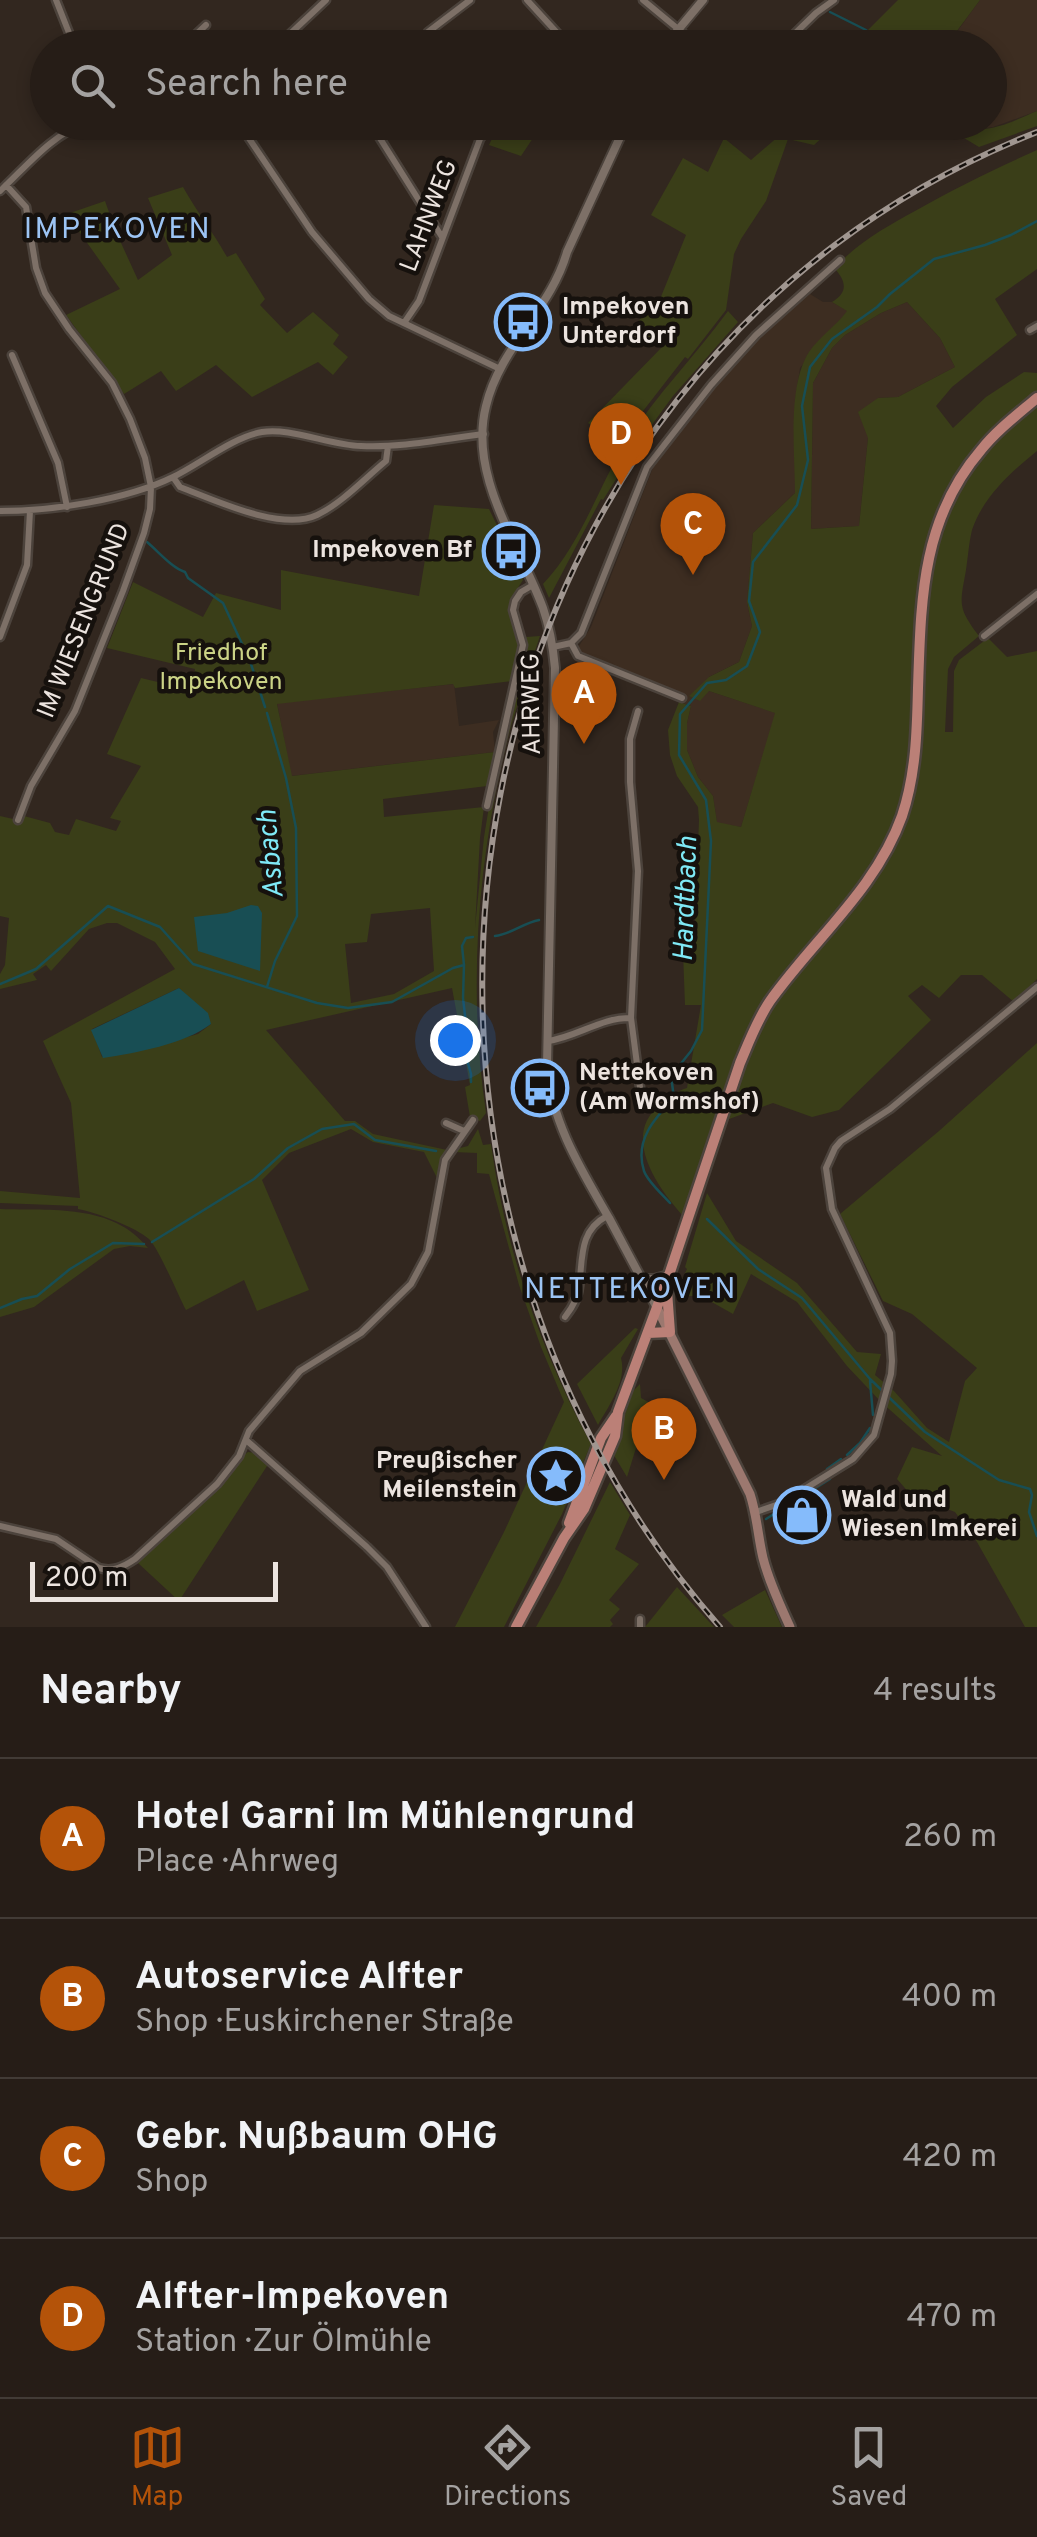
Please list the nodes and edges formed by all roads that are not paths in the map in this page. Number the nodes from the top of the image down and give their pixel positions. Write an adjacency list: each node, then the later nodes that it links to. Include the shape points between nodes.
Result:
1 (56, 0): 10 (street)
2 (326, 0): 12 (street)
3 (470, 0): 13 (street)
4 (527, 0): 14 (street)
5 (643, 0): 9 (street)
6 (703, 0): 9 (street)
7 (834, 0): 15 (street)
8 (206, 26): 11 (street)
9 (677, 29)
10 (68, 30)
11 (201, 30)
12 (295, 30)
13 (431, 30)
14 (554, 30)
15 (799, 30)
16 (53, 140): 21 (street)
17 (250, 140): 24 (street, via 353,283)
18 (381, 140): 22 (street)
19 (480, 140): 22 (street, LAHNWEG)
20 (619, 140): 26 (street, AHRWEG, via 562,269)
21 (3, 188): 31 (street, via 26,207 45,293 112,383)
22 (443, 238): 24 (street, LAHNWEG)
23 (840, 260): 39 (street, via 756,335 646,467 587,620)
24 (404, 324): 26 (street)
25 (12, 355): 32 (street, via 58,463)
26 (500, 369): 28 (street, AHRWEG, via 486,403)
27 (1037, 398): 53 (main road, via 980,451 937,525 924,574 916,747 901,819 864,888 754,1028)
28 (484, 434): 29 (street); 35 (street, AHRWEG, via 490,484)
29 (388, 446): 30 (street, via 258,433); 30 (street, via 386,461 334,504 300,520 257,515 180,487)
30 (173, 477): 31 (street)
31 (151, 487): 32 (street); 44 (street, IM WIESENGRUND, via 144,533 116,608 75,710)
32 (67, 507): 34 (street)
33 (0, 511): 34 (street)
34 (30, 511): 38 (street, via 26,564)
35 (533, 584): 40 (street, AHRWEG); 43 (street, via 515,600 523,646)
36 (1037, 594): 37 (street)
37 (984, 636)
38 (0, 637)
39 (571, 643): 40 (street); 41 (street, via 578,656)
40 (553, 647): 47 (street, AHRWEG)
41 (682, 698)
42 (638, 710): 46 (street, via 630,739 638,870)
43 (487, 806)
44 (18, 820)
45 (1037, 988): 60 (street, via 834,1148 826,1168 832,1209 890,1332 888,1384 874,1435 853,1460)
46 (632, 1018): 47 (street); 48 (street)
47 (548, 1041): 52 (street, AHRWEG, via 554,1107)
48 (641, 1095)
49 (473, 1120): 51 (street)
50 (446, 1123): 51 (street)
51 (464, 1131): 59 (street, via 445,1160 428,1252 410,1284 361,1333 300,1371)
52 (607, 1216): 54 (street, AHRWEG); 56 (street, via 582,1247 579,1290)
53 (668, 1278): 54 (street); 55 (main road); 57 (main road)
54 (642, 1279): 55 (street, AHRWEG)
55 (657, 1308): 57 (main road); 58 (main road)
56 (565, 1317)
57 (670, 1332): 58 (main road); 60 (main road)
58 (648, 1333): 63 (main road, via 601,1472)
59 (246, 1440): 61 (street, via 217,1484 112,1570 56,1539); 62 (street, via 387,1567)
60 (756, 1512): 64 (main road, via 771,1584)
61 (0, 1526)
62 (426, 1627)
63 (516, 1627)
64 (790, 1627)

